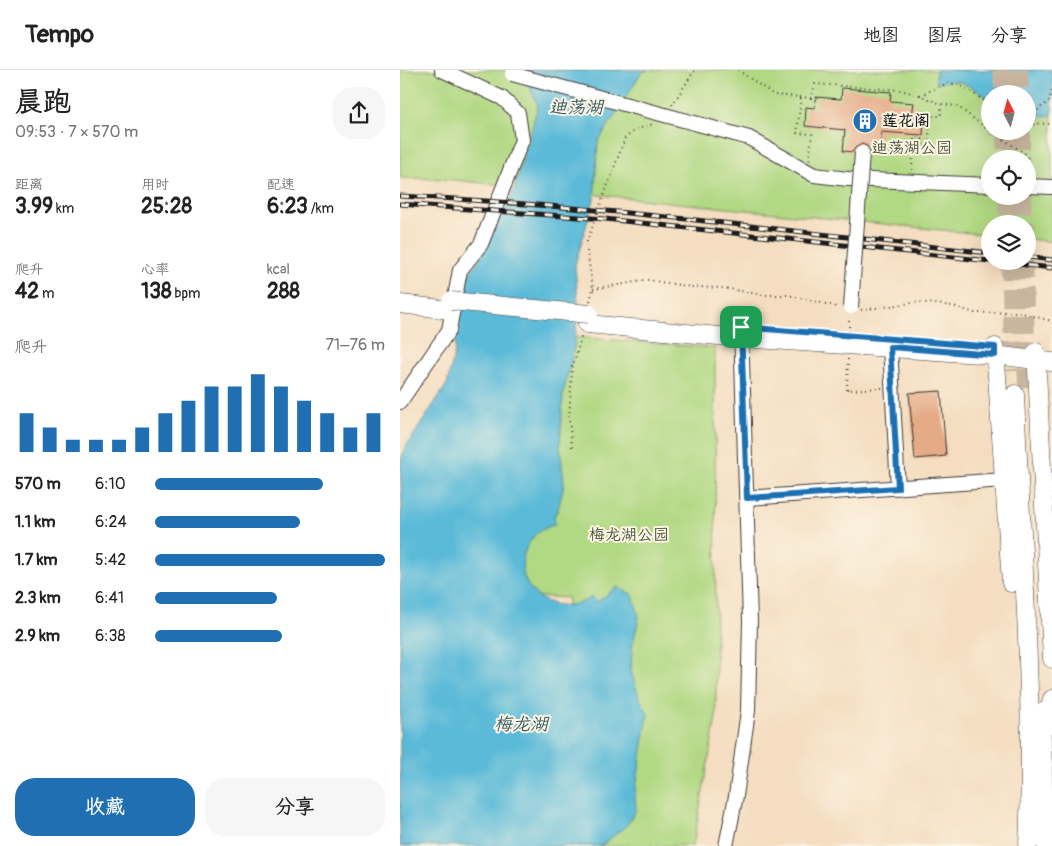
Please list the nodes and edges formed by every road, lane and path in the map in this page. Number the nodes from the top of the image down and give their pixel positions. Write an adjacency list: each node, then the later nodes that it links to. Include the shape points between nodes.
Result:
1 (442, 70): 37 (street, via 502,98 518,113 522,140 481,244 460,270 449,330)
2 (695, 70): 10 (path)
3 (738, 70): 7 (path, via 774,95)
4 (507, 72): 19 (street, bridge, via 749,138)
5 (1052, 90): 11 (path, via 1049,102 1038,109)
6 (919, 95): 7 (path, via 900,90 815,84 811,98); 8 (path, via 948,83); 9 (path)
7 (801, 98): 19 (path, via 797,133 812,134)
8 (981, 99)
9 (941, 104): 13 (path, via 957,106); 20 (path, via 941,116 931,116 928,147 923,146 922,139 914,138)
10 (671, 106)
11 (1036, 117)
12 (661, 121): 24 (path, via 635,130 625,138 586,244)
13 (981, 124)
14 (1052, 124): 15 (path)
15 (1036, 125)
16 (1004, 140): 17 (path)
17 (1019, 150)
18 (862, 153): 28 (street, bridge)
19 (808, 172): 20 (street, via 848,179)
20 (912, 182): 21 (street)
21 (981, 185)
22 (1036, 186): 23 (street)
23 (1052, 187)
24 (592, 289): 28 (path, via 648,280 763,295 788,295); 29 (path)
25 (400, 296): 27 (main road)
26 (400, 304): 27 (main road)
27 (451, 305): 29 (main road, bridge)
28 (850, 308): 30 (path, via 881,309 919,302 975,312 1018,312)
29 (587, 318): 31 (main road); 38 (path, via 572,369 569,419)
30 (1052, 321)
31 (741, 333): 32 (main road); 33 (main road); 41 (street)
32 (890, 347): 33 (main road); 35 (street)
33 (995, 351): 34 (main road); 39 (main road)
34 (1044, 357): 42 (main road)
35 (892, 388): 36 (path); 40 (street)
36 (848, 390)
37 (400, 402)
38 (572, 447)
39 (1004, 480): 40 (street); 45 (main road, via 1022,716)
40 (898, 488): 41 (street)
41 (747, 498): 46 (street, via 748,711)
42 (1052, 659)
43 (1052, 699): 44 (main road)
44 (1042, 737): 45 (main road, via 1021,395); 48 (main road)
45 (1030, 756): 47 (main road)
46 (726, 846)
47 (1028, 846)
48 (1046, 846)

